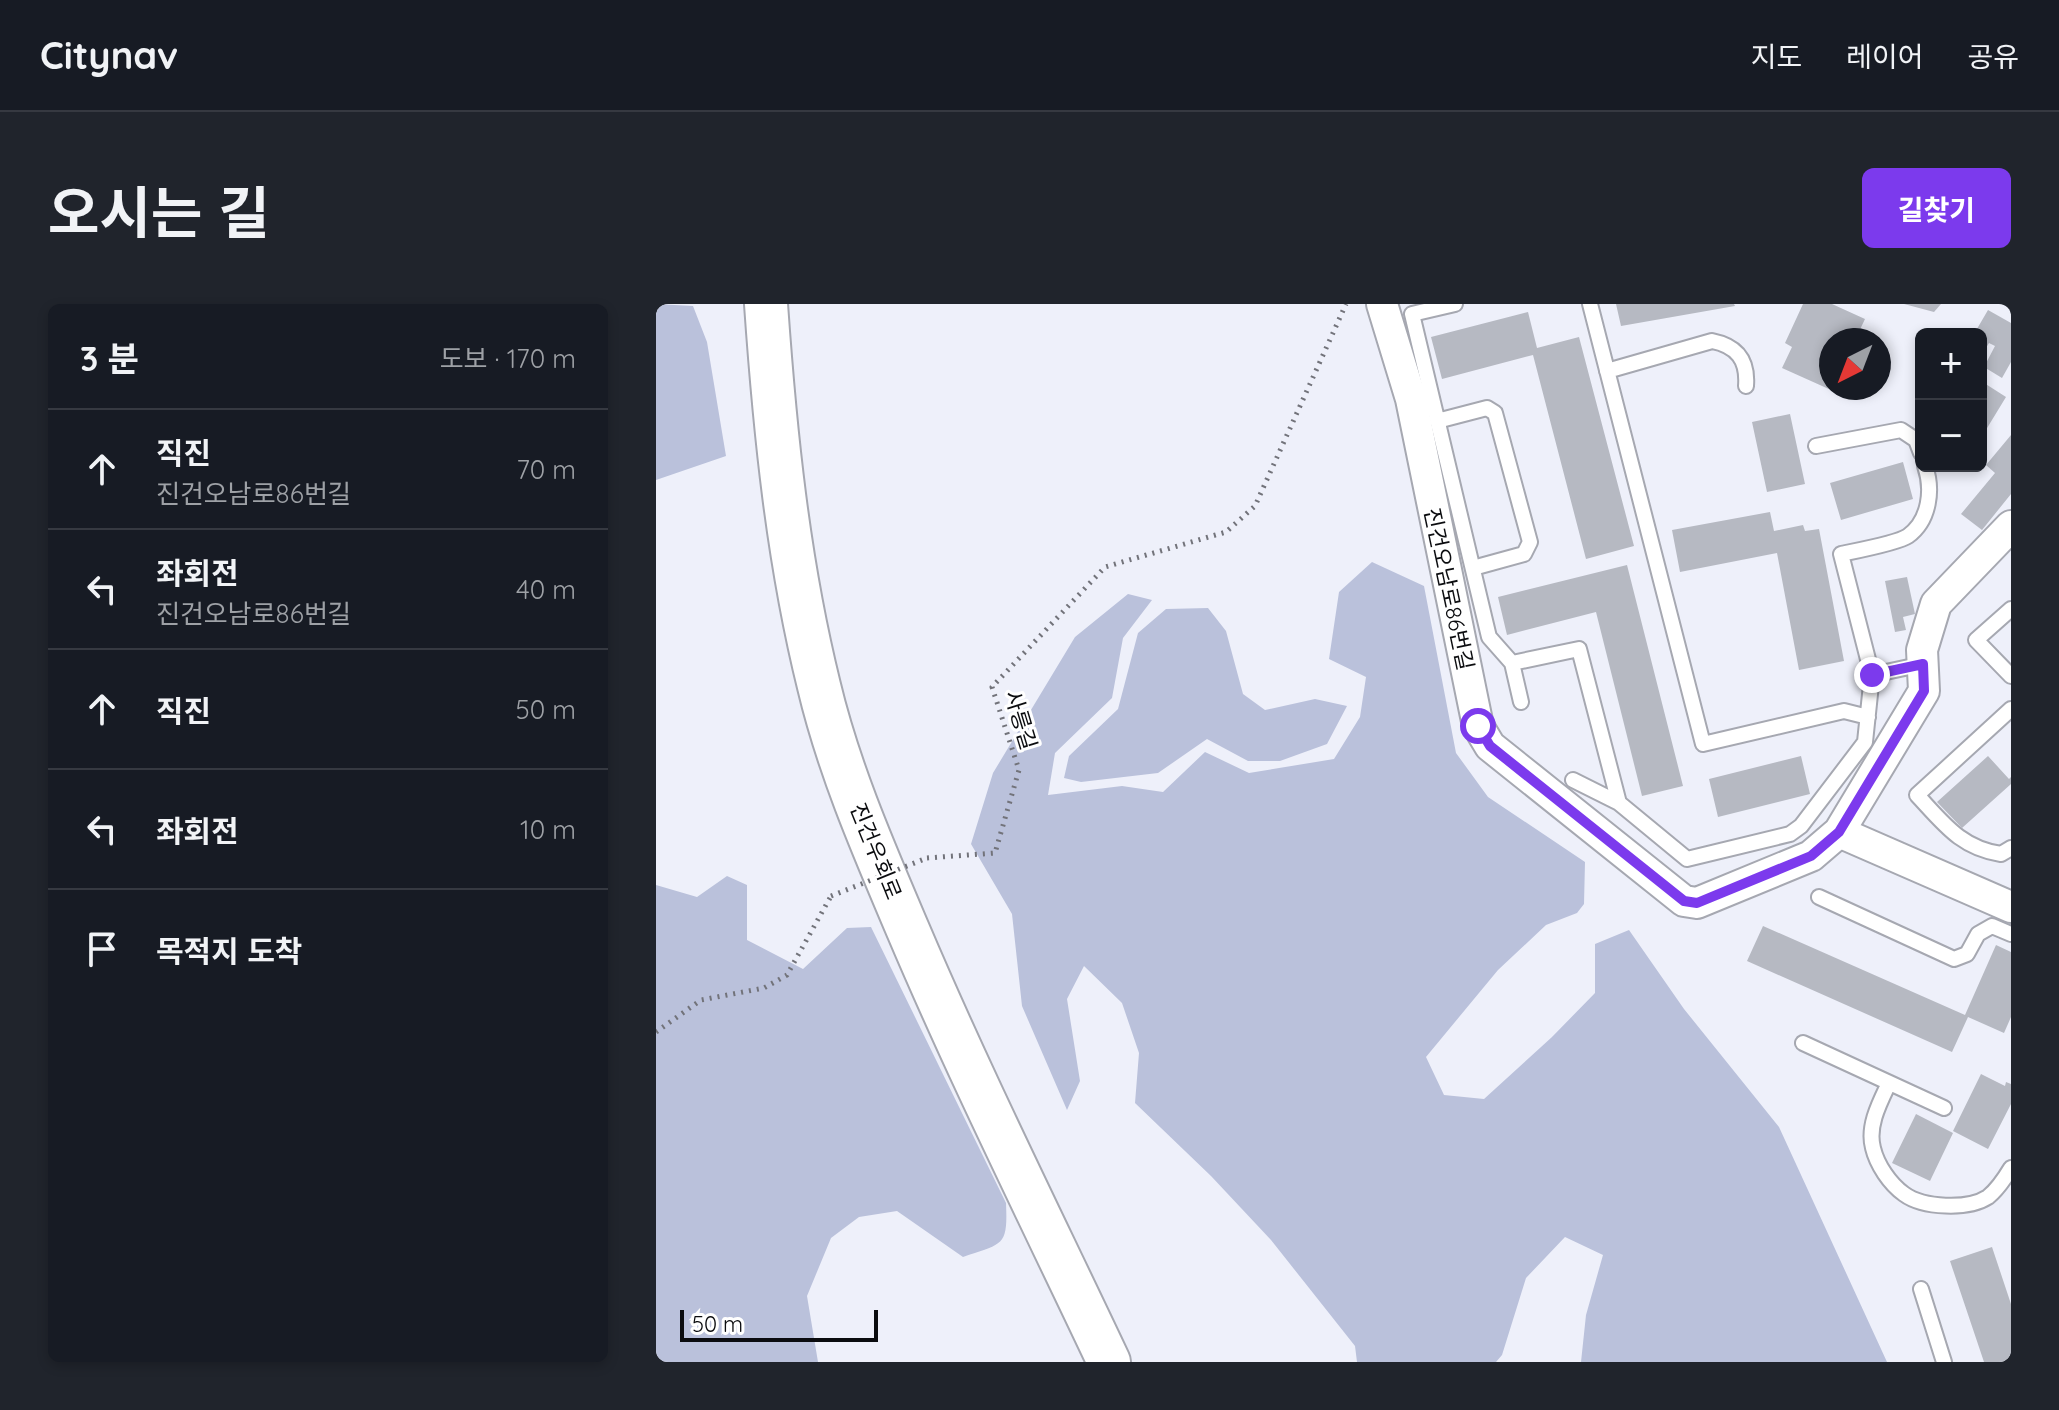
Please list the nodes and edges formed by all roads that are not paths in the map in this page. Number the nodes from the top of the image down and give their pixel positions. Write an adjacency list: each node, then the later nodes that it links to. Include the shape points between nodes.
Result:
1 (766, 304): 33 (main road, 진건우회로, via 786,518 819,687 860,819 956,1043)
2 (1382, 304): 23 (street, 진건오남로86번길, via 1411,399 1478,726 1490,746 1684,901 1697,903 1811,856)
3 (1455, 304): 7 (lane, via 1412,314)
4 (1590, 304): 5 (lane)
5 (1607, 371): 6 (lane, via 1712,341 1729,345 1740,356 1747,370); 20 (lane, via 1703,744 1844,711)
6 (1746, 386)
7 (1437, 421): 12 (lane); 12 (lane, via 1487,408 1495,413 1530,542 1524,554)
8 (1915, 439): 9 (lane, via 1901,430)
9 (1816, 446)
10 (1927, 472): 16 (lane, via 1929,503 1907,537 1841,554)
11 (2011, 526): 15 (street, 진건오남로86번길, via 1936,604)
12 (1473, 568): 14 (lane, via 1489,637)
13 (2011, 609): 17 (lane, via 1976,640)
14 (1512, 663): 18 (lane); 22 (lane, via 1579,649)
15 (1923, 664): 16 (lane); 23 (street, 진건오남로86번길, via 1924,691)
16 (1872, 675): 20 (lane)
17 (2011, 676)
18 (1521, 702)
19 (2011, 709): 24 (lane, via 1917,795 1956,836 1979,851 2001,854)
20 (1868, 717): 22 (lane, via 1865,742 1790,834 1687,859)
21 (1573, 780): 22 (lane)
22 (1619, 803)
23 (1839, 832): 26 (street)
24 (2011, 848)
25 (1819, 897): 27 (lane, via 1954,959 1967,954 1978,934 1992,926)
26 (2011, 907)
27 (2011, 934)
28 (1803, 1043): 29 (lane)
29 (1889, 1083): 30 (lane); 31 (lane, via 1873,1120 1872,1147 1885,1175 1905,1195 1936,1205 1965,1206 1986,1198)
30 (1944, 1108)
31 (2011, 1168)
32 (1921, 1289): 34 (lane)
33 (1109, 1362)
34 (1944, 1362)

